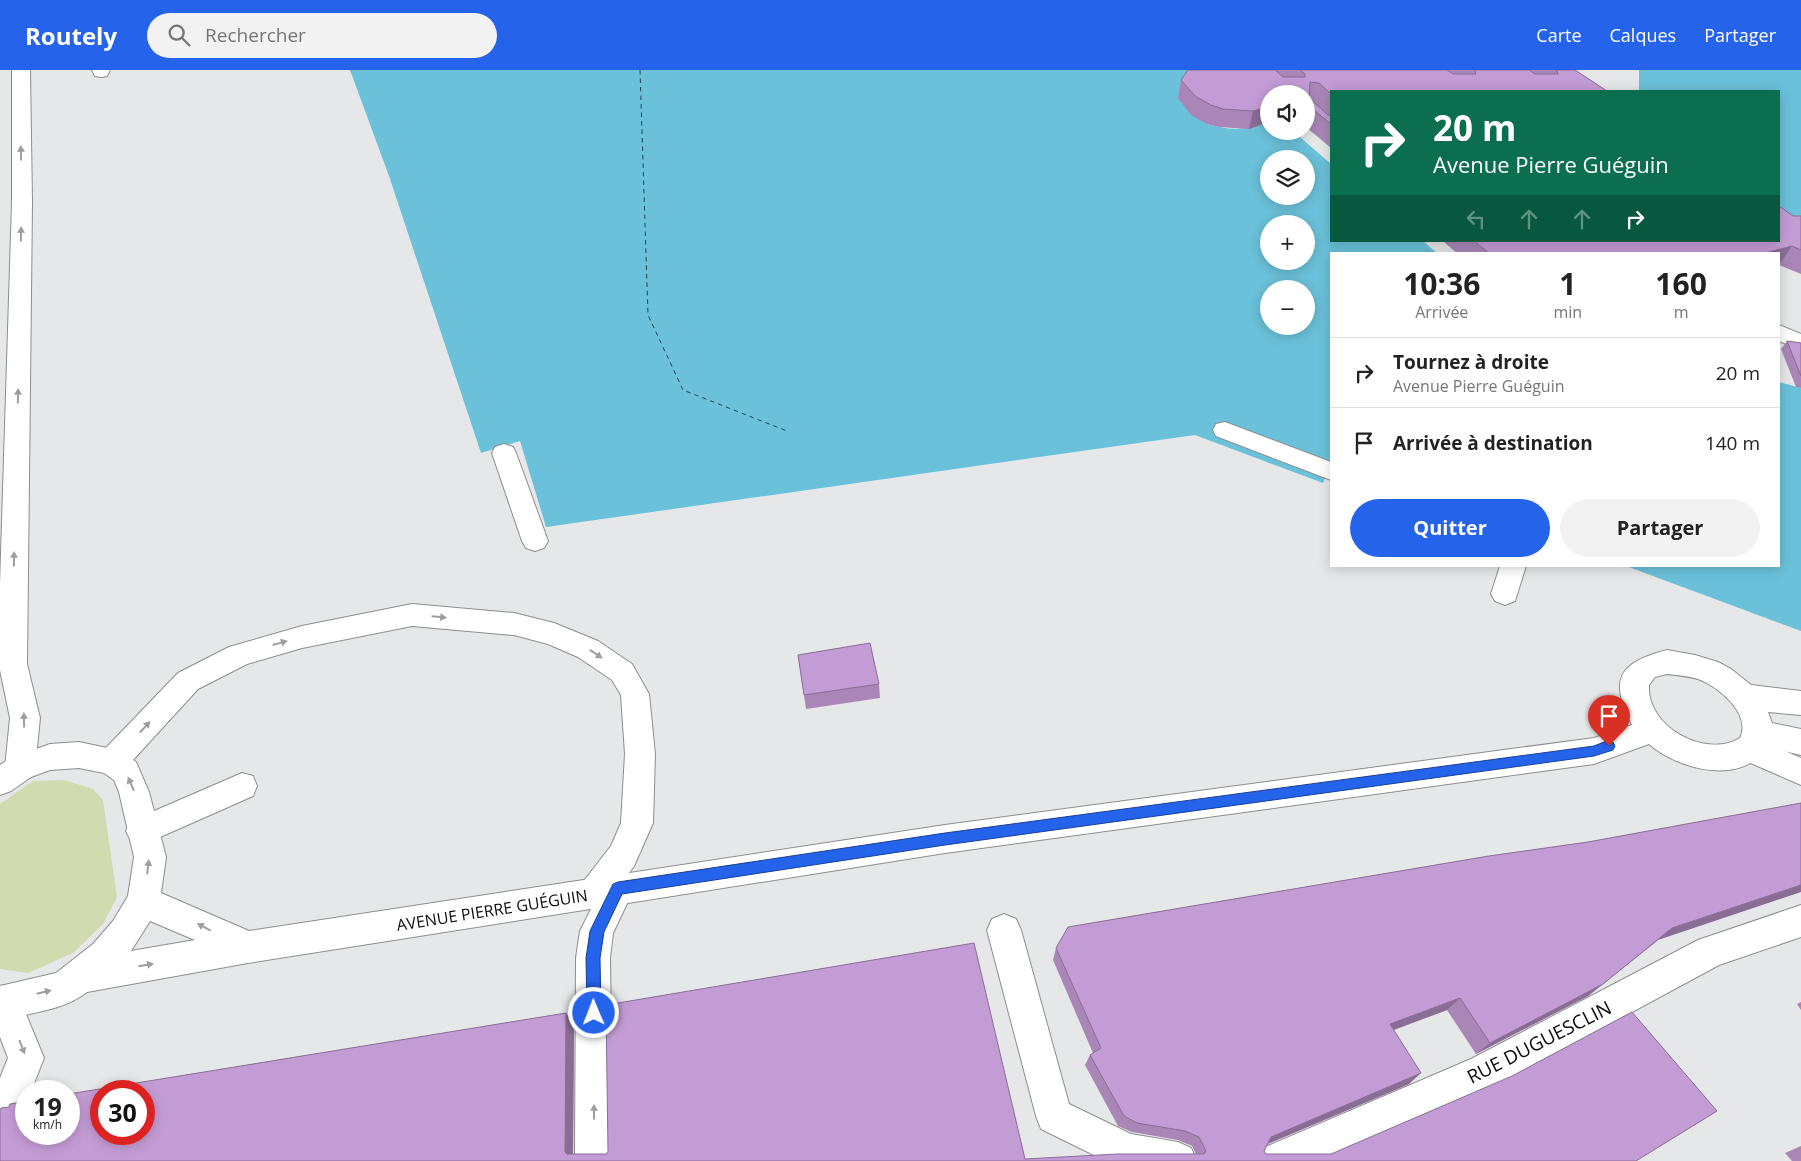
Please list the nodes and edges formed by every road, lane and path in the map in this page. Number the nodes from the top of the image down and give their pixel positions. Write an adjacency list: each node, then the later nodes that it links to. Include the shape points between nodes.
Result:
1 (21, 70): 2 (main road, one-way to 1)
2 (11, 204): 18 (main road, one-way to 2, via 25,718 14,664)
3 (1780, 332): 4 (main road)
4 (1801, 342)
5 (1225, 430): 7 (main road)
6 (504, 453): 8 (main road)
7 (1330, 471)
8 (535, 541)
9 (1513, 567): 10 (main road)
10 (1505, 594)
11 (1744, 696): 12 (main road); 13 (main road, via 1721,677 1694,665 1666,662 1645,668 1634,684 1634,698 1641,715); 14 (main road, via 1755,715)
12 (1801, 702)
13 (1653, 730): 14 (main road, via 1672,744 1716,759 1735,757); 21 (main road, AVENUE PIERRE GUÉGUIN, via 1594,751 945,839)
14 (1754, 741): 15 (main road); 17 (main road)
15 (1801, 742)
16 (112, 762): 18 (main road, via 79,755 50,757); 20 (main road, one-way to 16, via 134,792 125,771); 21 (main road, one-way to 21, via 188,681 239,655 302,637 412,615 514,624 554,634 588,649 622,672 635,694 640,754 637,823)
17 (1801, 772)
18 (10, 775)
19 (242, 786): 20 (main road)
20 (142, 832): 22 (main road, one-way to 20, via 150,857)
21 (606, 891): 25 (main road, AVENUE PIERRE GUÉGUIN); 29 (main road, one-way to 21, via 593,958)
22 (142, 903): 25 (main road, one-way to 22, via 166,910); 26 (main road, via 125,932 105,956)
23 (1801, 922): 31 (main road, RUE DUGUESCLIN, via 1710,952 1484,1072)
24 (1004, 930): 30 (main road, via 1054,1116 1128,1152)
25 (248, 948): 26 (main road, AVENUE PIERRE GUÉGUIN, one-way to 25)
26 (81, 976): 27 (main road, one-way to 26, via 64,988)
27 (2, 1002): 28 (main road, one-way to 28, via 26,1058)
28 (0, 1125)
29 (594, 1161)
30 (1178, 1161)
31 (1276, 1161)

